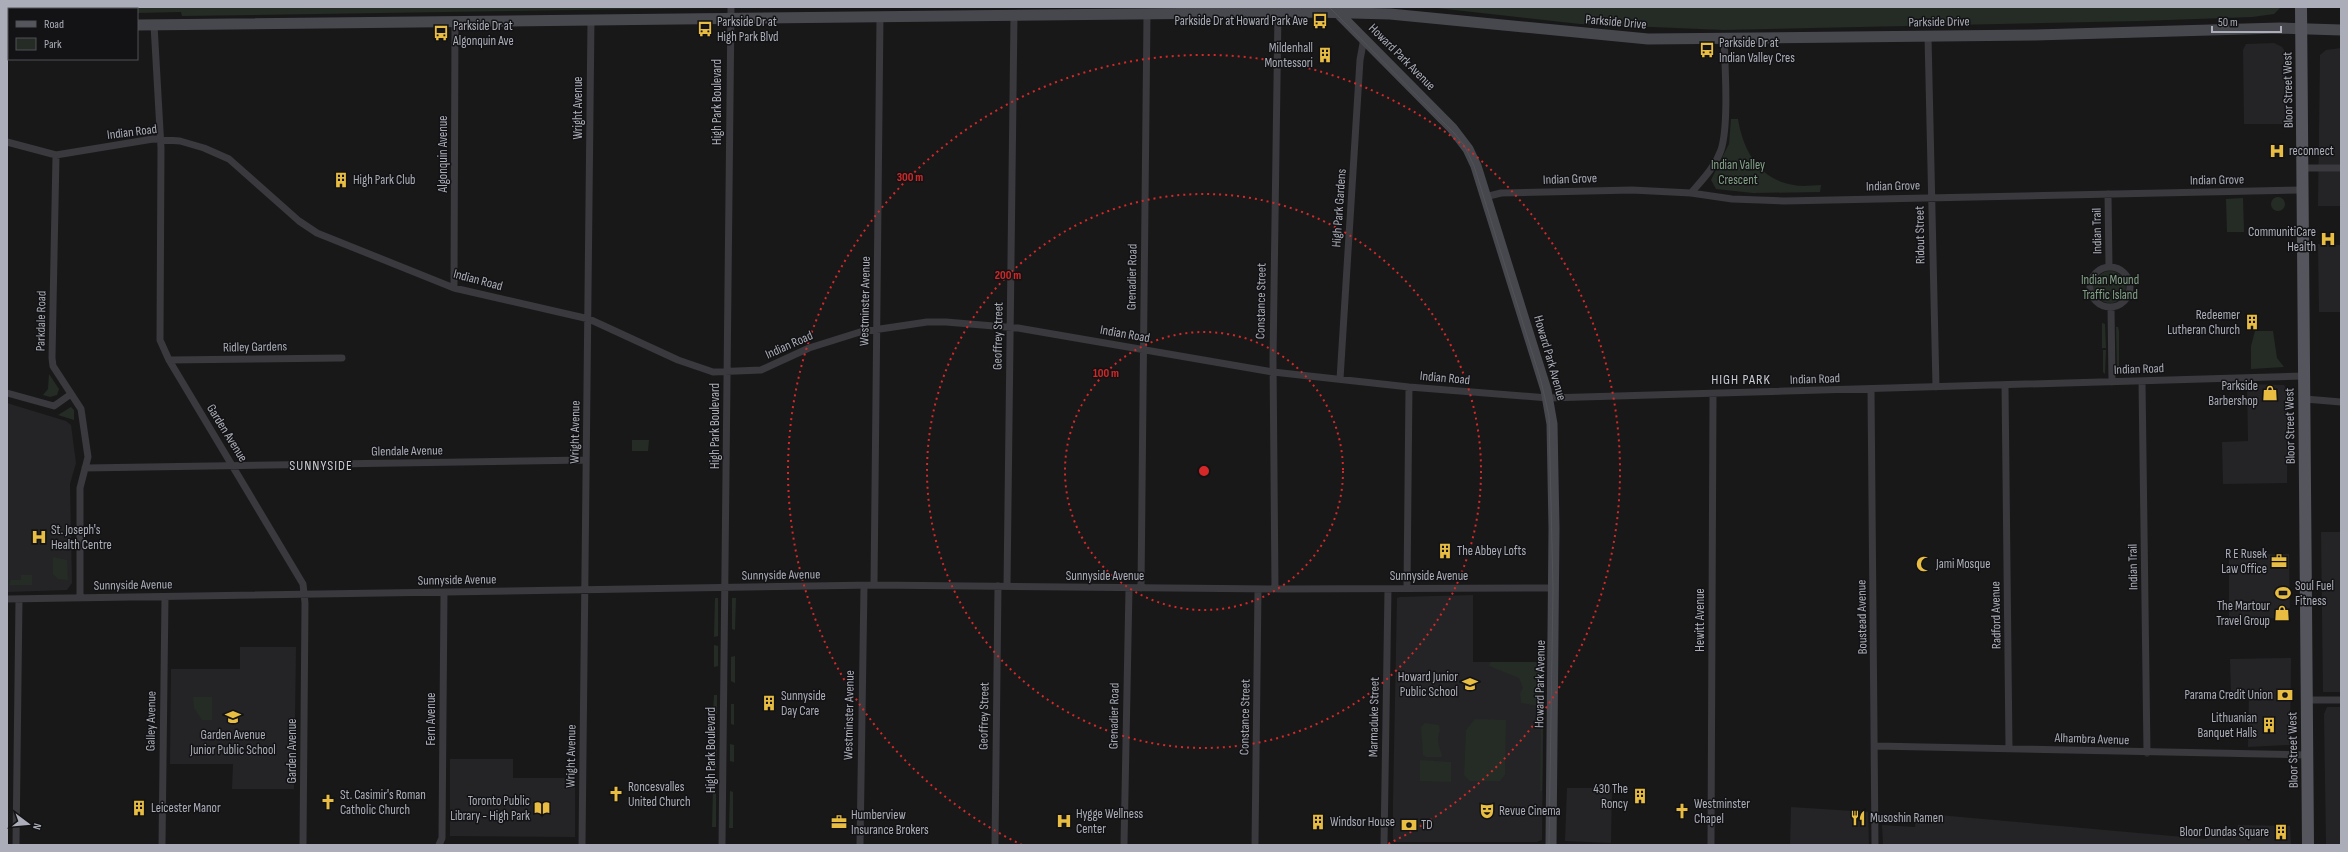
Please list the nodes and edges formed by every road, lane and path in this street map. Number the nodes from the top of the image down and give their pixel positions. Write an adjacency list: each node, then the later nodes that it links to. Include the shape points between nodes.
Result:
1 (2301, 7): 12 (main road, Bloor Street West)
2 (730, 12): 7 (main road, Parkside Drive); 8 (main road, Parkside Drive); 36 (street, High Park Boulevard)
3 (1278, 12): 4 (main road, Parkside Drive); 5 (main road, Parkside Drive); 37 (street, Constance Street)
4 (1337, 12): 15 (main road, Howard Park Avenue); 16 (main road, Parkside Drive, via 1390,14 1648,39)
5 (1147, 14): 6 (main road, Parkside Drive); 33 (street, Grenadier Road)
6 (1014, 15): 7 (main road, Parkside Drive); 31 (street, Geoffrey Street)
7 (880, 16): 32 (street, Westminster Avenue)
8 (591, 19): 9 (main road, Parkside Drive); 30 (street, Wright Avenue)
9 (455, 21): 11 (main road, Parkside Drive); 28 (street, Algonquin Avenue)
10 (138, 25): 11 (main road, Parkside Drive)
11 (154, 25): 17 (street, Garden Avenue)
12 (2302, 29): 13 (main road, Parkside Drive); 14 (main road, Parkside Drive); 20 (main road, Bloor Street West)
13 (2341, 30)
14 (1928, 36): 16 (main road, Parkside Drive); 26 (street, Ridout Street)
15 (1364, 38): 25 (main road, Howard Park Avenue, via 1461,138 1474,161); 39 (street, High Park Gardens, via 1360,60)
16 (1724, 38): 23 (street, via 1724,126 1721,148 1708,174)
17 (160, 139): 19 (street, Indian Road); 28 (street, Indian Road, via 189,144 224,157 317,234); 35 (street, Garden Avenue, via 160,340)
18 (7, 142): 19 (street, Indian Road)
19 (56, 155): 47 (street, Parkdale Road, via 52,358 53,366)
20 (2303, 168): 21 (street); 22 (main road, Bloor Street West)
21 (2341, 168)
22 (2302, 190): 24 (street, Indian Grove); 38 (main road, Bloor Street West)
23 (1691, 193): 25 (street, Indian Grove, via 1632,190 1501,193); 26 (street, Indian Grove, via 1757,201)
24 (2108, 194): 26 (street, Indian Grove); 27 (street, Indian Trail)
25 (1485, 197): 49 (main road, Howard Park Avenue)
26 (1932, 197): 44 (street, Ridout Street)
27 (2109, 267): 29 (street, Indian Trail, via 2097,271 2090,282 2090,288 2094,300 2104,307); 29 (street, Indian Trail, via 2121,270 2130,286 2122,303)
28 (454, 288): 30 (street, Indian Road)
29 (2110, 307): 41 (street)
30 (589, 319): 36 (street, Indian Road, via 702,369); 52 (street, Wright Avenue)
31 (1010, 327): 32 (street, Indian Road, via 946,322); 33 (street, Indian Road); 58 (street, Geoffrey Street)
32 (877, 328): 36 (street, Indian Road, via 824,342 761,370); 55 (street, Westminster Avenue)
33 (1143, 350): 37 (street, Indian Road); 61 (street, Grenadier Road)
34 (342, 358): 35 (street, Ridley Gardens)
35 (169, 360): 53 (street, Garden Avenue)
36 (727, 371): 59 (street, High Park Boulevard)
37 (1273, 372): 39 (street, Indian Road); 66 (street, Constance Street)
38 (2303, 376): 40 (street, Indian Road); 50 (main road, Bloor Street West)
39 (1340, 379): 43 (street, Indian Road)
40 (2142, 381): 41 (street, Indian Road); 78 (street, Indian Trail)
41 (2112, 382): 42 (street, Indian Road)
42 (2005, 385): 44 (street, Indian Road); 77 (street, Radford Avenue)
43 (1409, 387): 49 (street, Indian Road); 63 (street)
44 (1936, 387): 45 (street, Indian Road)
45 (1871, 389): 48 (street, Indian Road); 76 (street, Boustead Avenue)
46 (7, 393): 47 (street, via 54,406)
47 (71, 394): 54 (street, Parkdale Road, via 81,409 88,457)
48 (1713, 394): 49 (street, Indian Road); 92 (street, Hewitt Avenue)
49 (1548, 398): 64 (main road, Howard Park Avenue, via 1552,424)
50 (2305, 399): 51 (street); 74 (main road, Bloor Street West)
51 (2341, 402)
52 (586, 460): 53 (street, Glendale Avenue); 67 (street, Wright Avenue)
53 (234, 467): 54 (street, Glendale Avenue); 69 (street, Garden Avenue, via 301,580)
54 (85, 468): 71 (street, Parkdale Road, via 80,488)
55 (874, 585): 56 (street, Sunnyside Avenue); 57 (street, Sunnyside Avenue)
56 (864, 586): 59 (street, Sunnyside Avenue); 86 (street, Westminster Avenue)
57 (998, 586): 58 (street, Sunnyside Avenue); 87 (street, Geoffrey Street)
58 (1007, 586): 60 (street, Sunnyside Avenue)
59 (724, 588): 67 (street, Sunnyside Avenue); 85 (street, High Park Boulevard)
60 (1129, 588): 61 (street, Sunnyside Avenue); 88 (street, Grenadier Road)
61 (1141, 588): 65 (street, Sunnyside Avenue)
62 (1388, 588): 63 (street, Sunnyside Avenue); 66 (street, Sunnyside Avenue); 90 (street, Marmaduke Street)
63 (1407, 588): 64 (street, Sunnyside Avenue)
64 (1554, 588): 91 (main road, Howard Park Avenue)
65 (1258, 589): 66 (street, Sunnyside Avenue); 89 (street, Constance Street)
66 (1275, 589)
67 (584, 590): 68 (street, Sunnyside Avenue); 84 (street, Wright Avenue)
68 (444, 593): 69 (street, Sunnyside Avenue); 83 (street, Fern Avenue, via 442,823)
69 (305, 595): 70 (street, Sunnyside Avenue); 82 (street, Garden Avenue)
70 (165, 597): 71 (street, Sunnyside Avenue); 81 (street, Galley Avenue)
71 (80, 598): 73 (street, Sunnyside Avenue)
72 (7, 599): 73 (street, Sunnyside Avenue)
73 (20, 599): 80 (street)
74 (2306, 700): 75 (street); 79 (main road, Bloor Street West)
75 (2341, 700)
76 (1876, 746): 77 (street, Alhambra Avenue); 93 (street, Boustead Avenue)
77 (2009, 748): 78 (street, Alhambra Avenue)
78 (2147, 753): 79 (street, Alhambra Avenue)
79 (2307, 755): 94 (main road, Bloor Street West)
80 (16, 845)
81 (162, 845)
82 (303, 845)
83 (439, 845)
84 (582, 845)
85 (722, 845)
86 (860, 845)
87 (995, 845)
88 (1124, 845)
89 (1255, 845)
90 (1384, 845)
91 (1551, 845)
92 (1711, 845)
93 (1875, 845)
94 (2308, 845)

